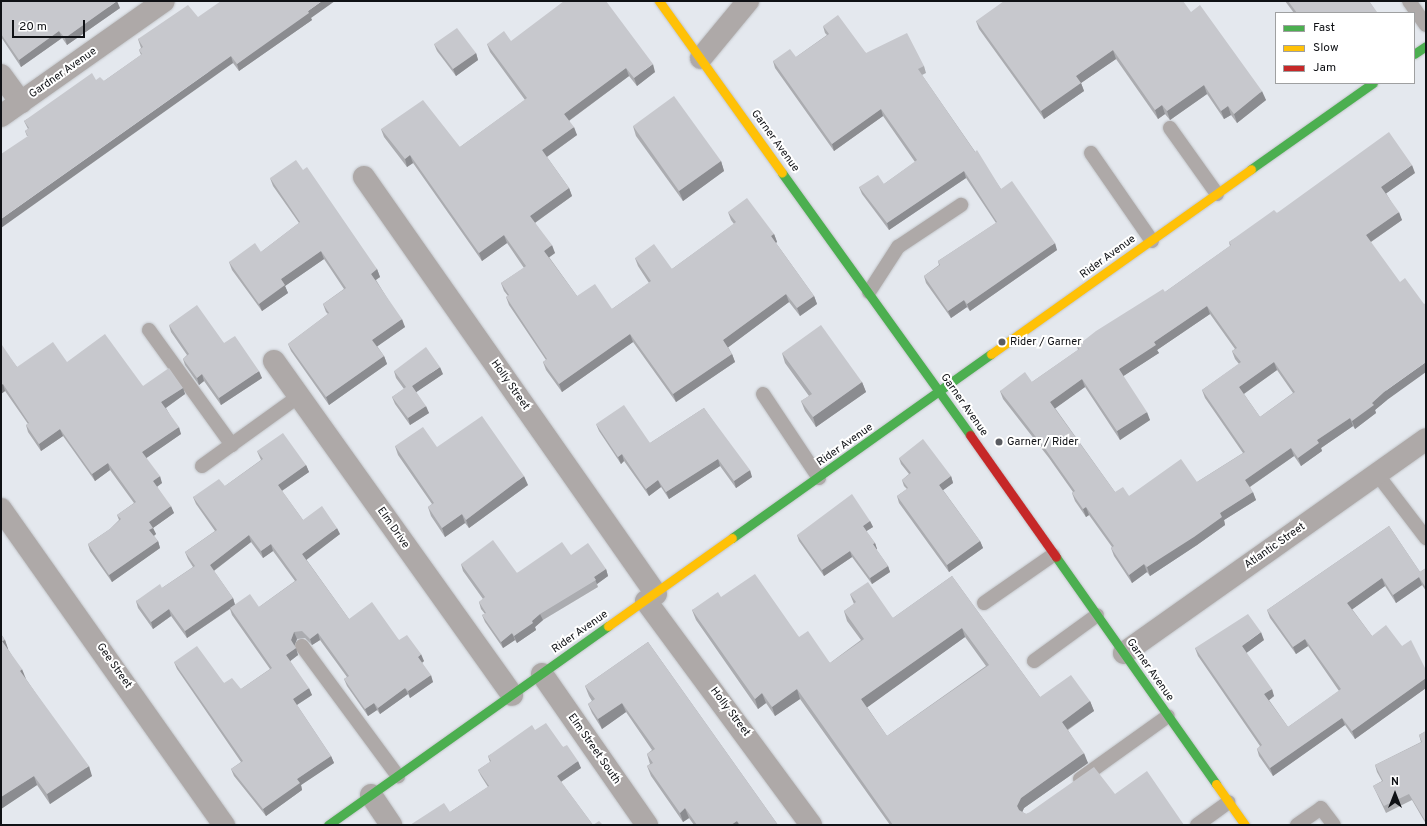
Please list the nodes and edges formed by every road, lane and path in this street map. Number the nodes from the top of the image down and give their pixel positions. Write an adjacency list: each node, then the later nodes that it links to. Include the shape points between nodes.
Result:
1 (164, 1): 11 (street, Gardner Avenue)
2 (659, 1): 8 (street, Garner Avenue)
3 (748, 1): 8 (street)
4 (1410, 1): 5 (lane)
5 (1426, 25)
6 (1426, 46): 7 (street)
7 (1415, 53)
8 (701, 58): 19 (street, Garner Avenue)
9 (1, 75): 11 (street, Gardner Avenue)
10 (1372, 84): 16 (street, Rider Avenue)
11 (21, 103): 12 (street, Gardner Avenue)
12 (1, 116)
13 (1170, 128): 16 (lane)
14 (1091, 153): 18 (lane)
15 (364, 177): 33 (street, Holly Street)
16 (1217, 194): 18 (street, Rider Avenue)
17 (961, 205): 19 (lane, via 898,247)
18 (1152, 241): 22 (street, Rider Avenue)
19 (869, 292): 22 (street, Garner Avenue)
20 (149, 330): 26 (lane)
21 (274, 361): 24 (street, Elm Drive)
22 (940, 392): 29 (street, Rider Avenue); 32 (street, Garner Avenue)
23 (763, 394): 29 (lane)
24 (300, 396): 26 (lane); 40 (street, Elm Drive)
25 (1426, 439): 28 (street, Atlantic Street)
26 (232, 445): 27 (lane)
27 (202, 466)
28 (1377, 474): 31 (lane); 37 (street, Atlantic Street)
29 (819, 478): 33 (street, Rider Avenue)
30 (1, 509): 46 (street, Gee Street)
31 (1426, 538)
32 (1053, 555): 34 (lane); 35 (street, Garner Avenue)
33 (651, 597): 39 (street, Rider Avenue); 50 (street, Holly Street)
34 (984, 603)
35 (1097, 615): 37 (street, Garner Avenue); 38 (lane)
36 (302, 646): 42 (lane)
37 (1124, 653): 41 (street, Garner Avenue)
38 (1034, 660)
39 (542, 674): 40 (street, Rider Avenue); 49 (street, Elm Street South)
40 (512, 695): 42 (street, Rider Avenue)
41 (1168, 716): 43 (lane); 45 (street, Garner Avenue)
42 (398, 776): 44 (street, Rider Avenue)
43 (1067, 788)
44 (371, 795): 47 (street, Rider Avenue); 48 (street)
45 (1229, 802): 51 (lane); 52 (street, Garner Avenue)
46 (224, 825)
47 (328, 825)
48 (391, 825)
49 (647, 825)
50 (811, 825)
51 (1197, 825)
52 (1245, 825)
53 (1297, 825): 54 (lane, via 1321,808)
54 (1334, 825)

